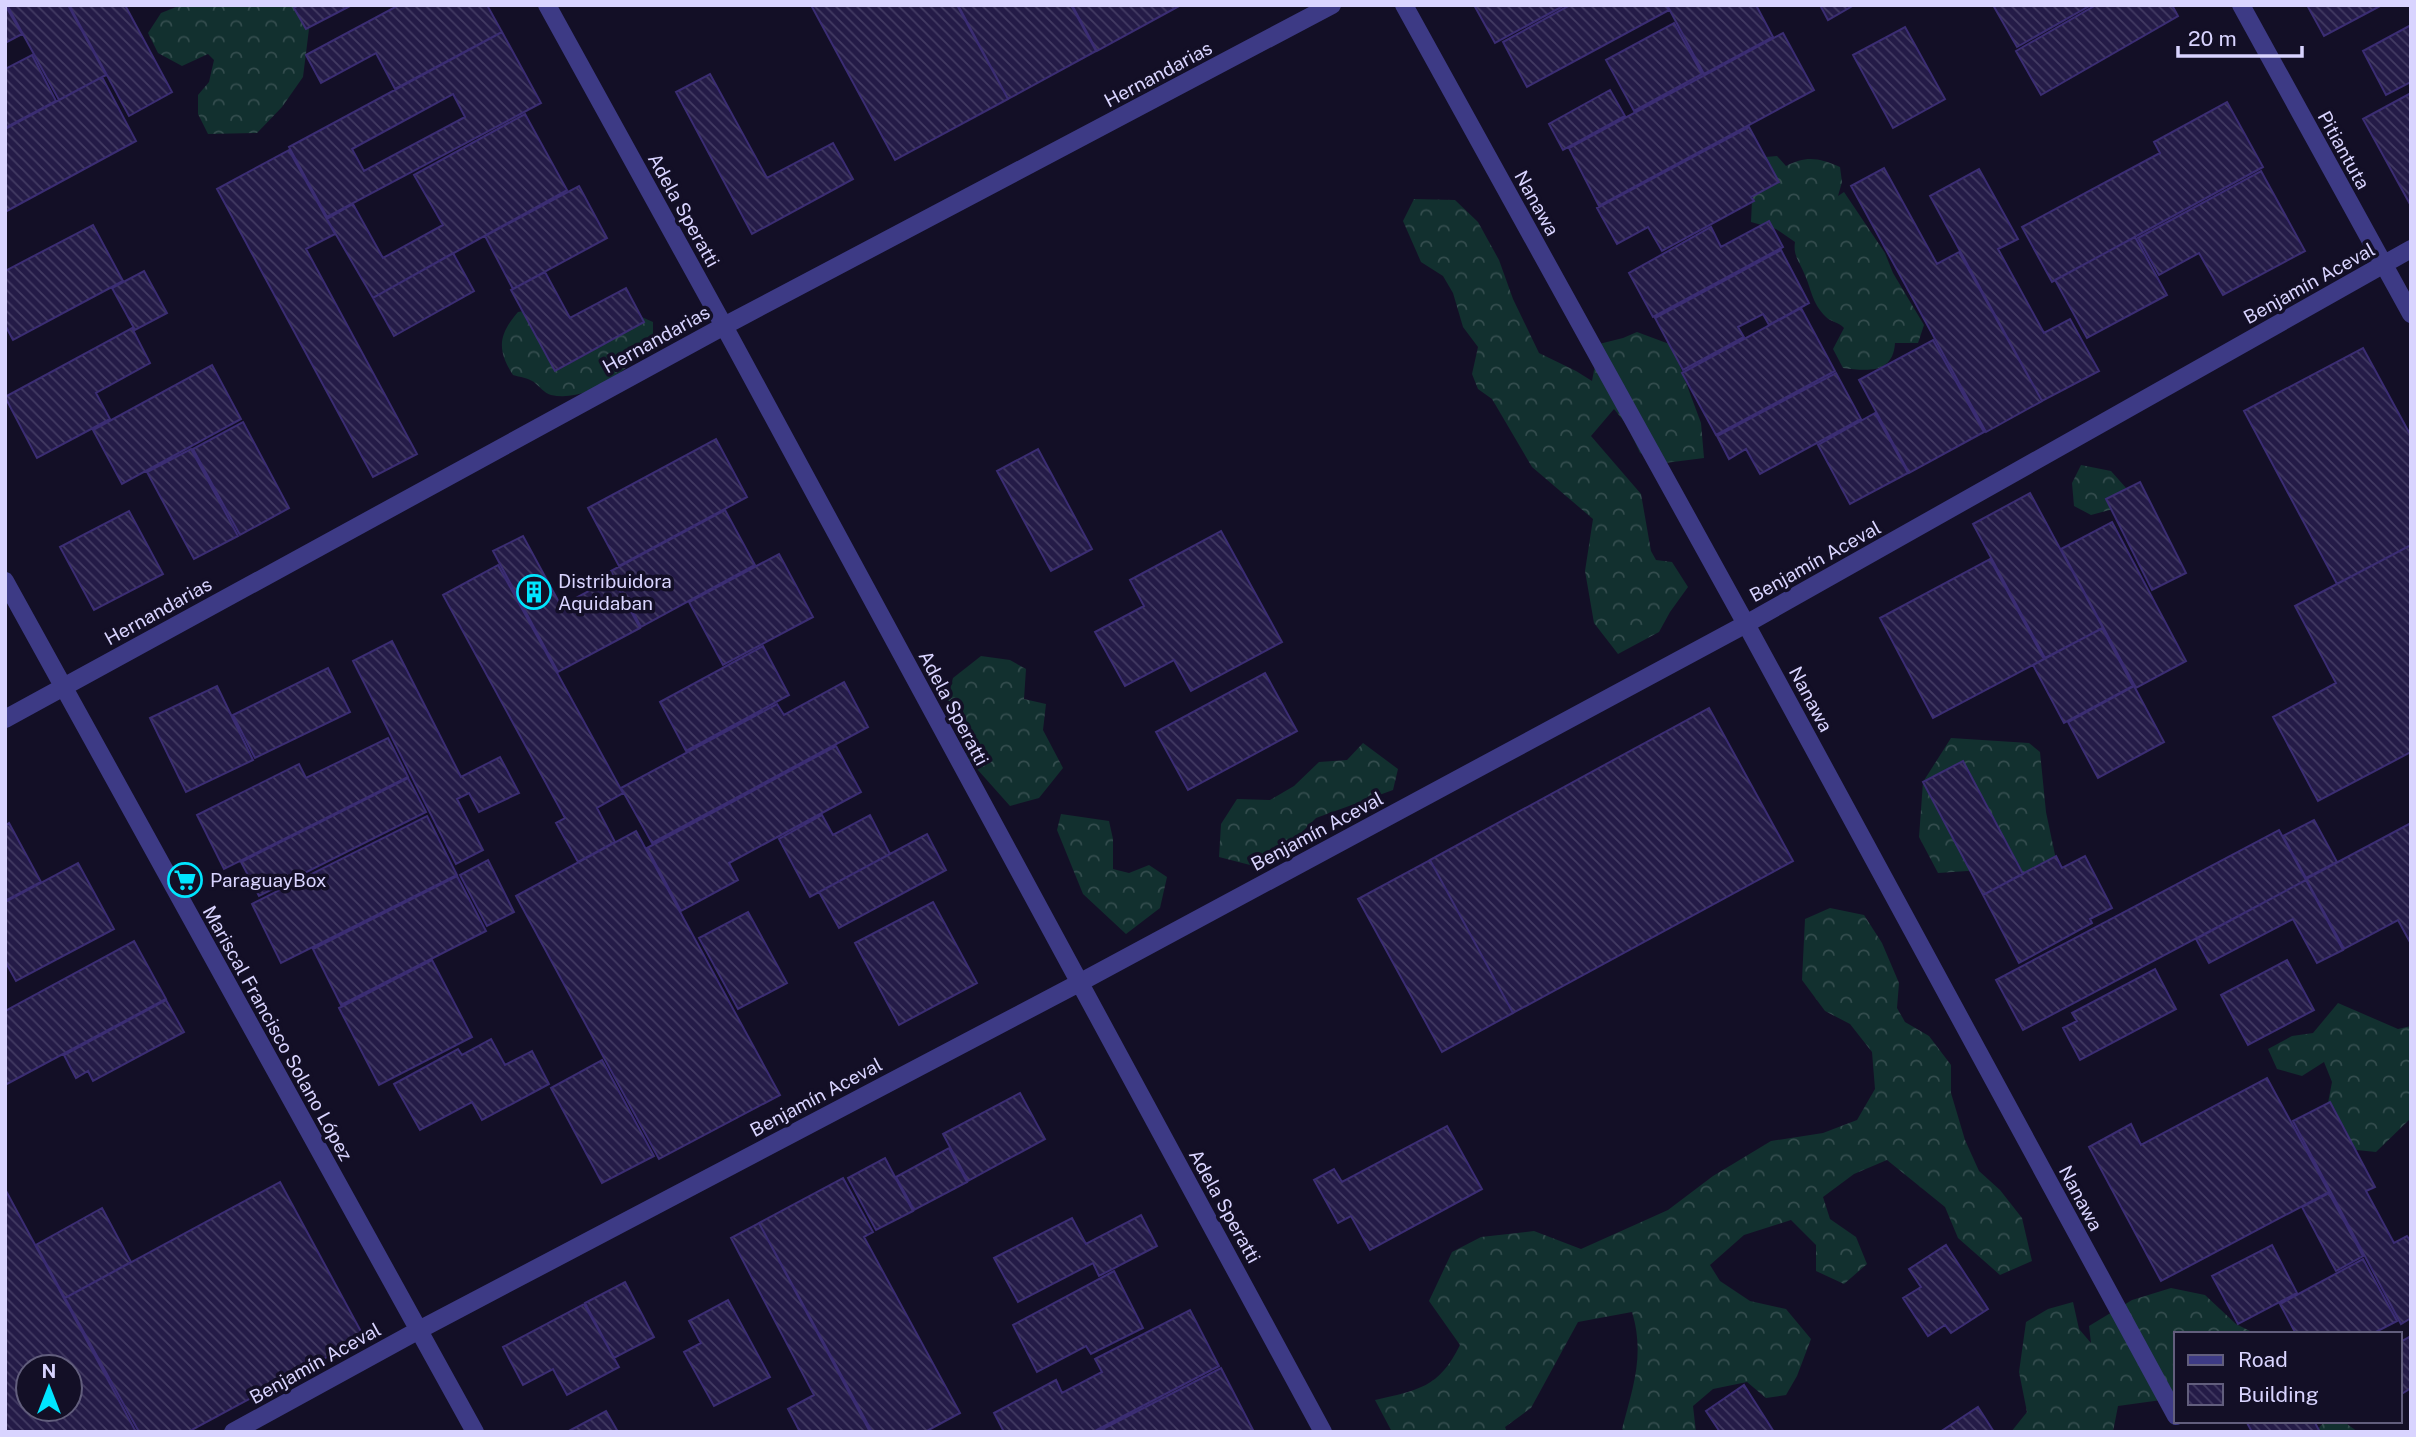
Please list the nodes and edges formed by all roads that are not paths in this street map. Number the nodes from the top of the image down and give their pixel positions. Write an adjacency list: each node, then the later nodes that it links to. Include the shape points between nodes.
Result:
1 (547, 5): 8 (street, Adela Speratti)
2 (1332, 5): 8 (street, Hernandarias)
3 (1404, 5): 10 (street, Nanawa)
4 (2241, 5): 6 (street, Pitiantuta)
5 (2411, 250): 6 (street, Benjamín Aceval)
6 (2383, 264): 7 (street, Pitiantuta); 10 (street, Benjamín Aceval)
7 (2411, 314)
8 (724, 326): 11 (street, Hernandarias); 13 (street, Adela Speratti)
9 (5, 582): 11 (street, Mariscal Francisco Solano López)
10 (1746, 624): 13 (street, Benjamín Aceval); 15 (street, Nanawa)
11 (62, 687): 12 (street, Hernandarias); 14 (street, Mariscal Francisco Solano López)
12 (5, 719)
13 (1079, 983): 14 (street, Benjamín Aceval); 18 (street, Adela Speratti)
14 (419, 1330): 16 (street, Benjamín Aceval); 17 (street, Mariscal Francisco Solano López)
15 (2174, 1412)
16 (233, 1432)
17 (475, 1432)
18 (1323, 1432)

